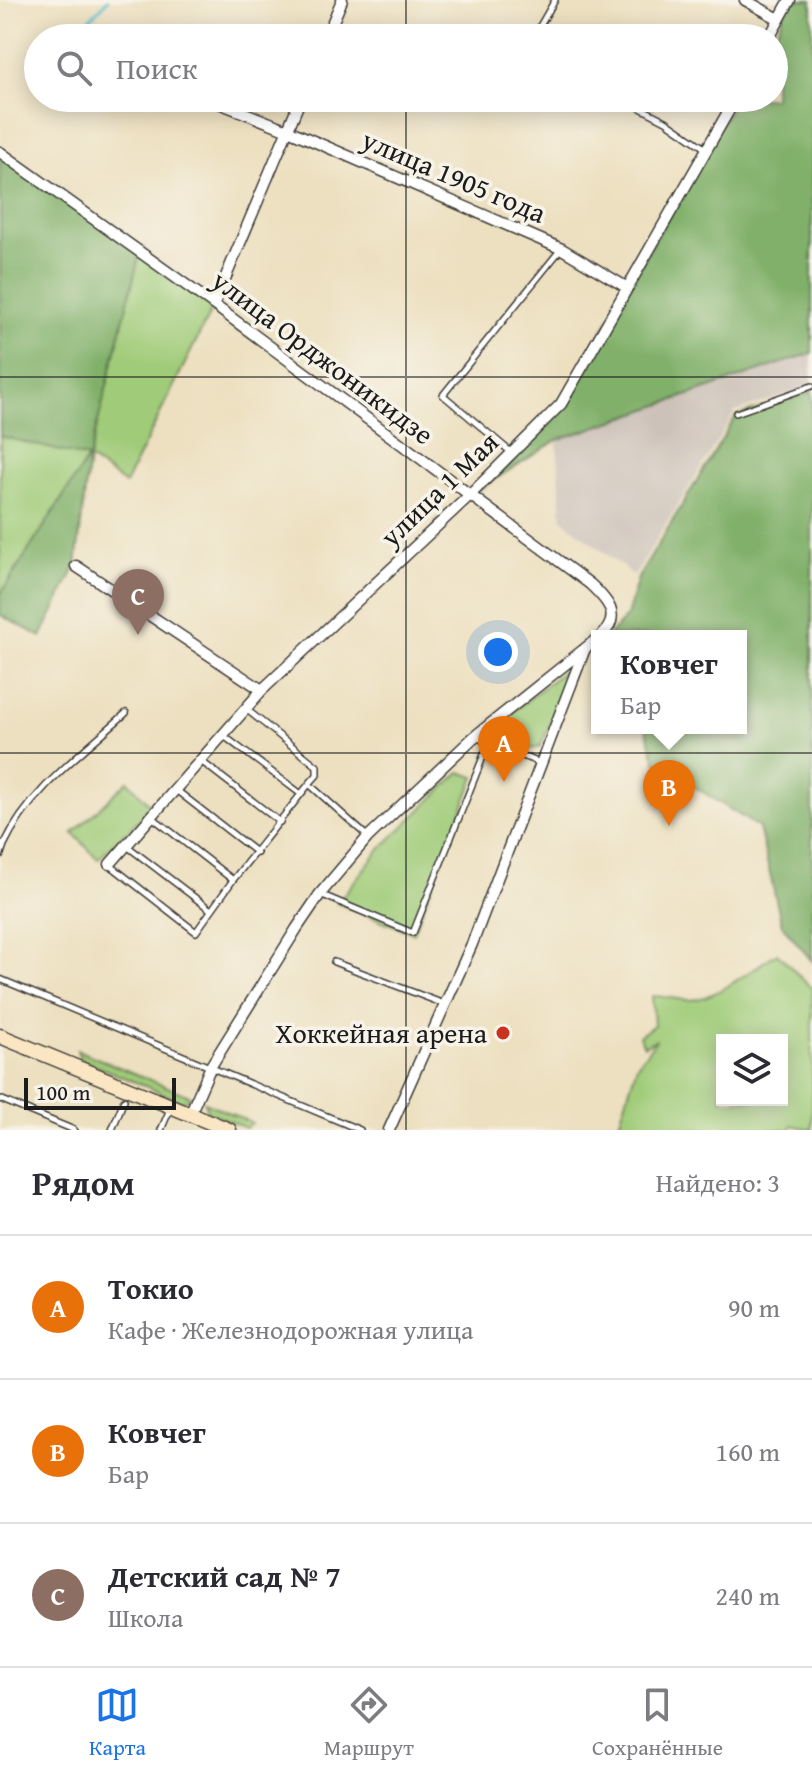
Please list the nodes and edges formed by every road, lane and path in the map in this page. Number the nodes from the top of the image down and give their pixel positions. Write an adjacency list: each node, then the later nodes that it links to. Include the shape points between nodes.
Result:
1 (342, 0): 6 (street)
2 (555, 0): 7 (lane)
3 (745, 0): 5 (street)
4 (790, 0): 5 (street)
5 (779, 19): 8 (street)
6 (332, 24)
7 (541, 24)
8 (776, 24)
9 (242, 112): 13 (street, улица 1905 года)
10 (295, 112): 13 (street)
11 (648, 112): 14 (lane)
12 (728, 112): 14 (street, улица 1 Мая)
13 (288, 130): 16 (street, улица 1905 года); 18 (street)
14 (707, 150): 17 (street, улица 1 Мая)
15 (0, 152): 18 (street, улица Орджоникидзе)
16 (562, 249): 17 (street, улица 1905 года); 21 (lane, via 443,395)
17 (626, 287): 21 (street, улица 1 Мая, via 561,404)
18 (214, 305): 22 (street, улица Орджоникидзе)
19 (812, 386): 20 (lane)
20 (736, 413)
21 (512, 453): 22 (street, улица 1 Мая)
22 (469, 496): 24 (street, улица Орджоникидзе, via 590,584 612,607 613,619); 27 (street, улица 1 Мая)
23 (76, 566): 27 (street)
24 (605, 630)
25 (591, 645): 26 (street)
26 (584, 651): 31 (street); 34 (street)
27 (262, 690): 28 (street, улица 1 Мая)
28 (245, 709): 30 (street, улица 1 Мая); 35 (lane, via 317,766)
29 (126, 713): 41 (lane, via 42,790)
30 (223, 735): 33 (street, улица 1 Мая); 37 (lane)
31 (474, 737): 32 (lane); 40 (street)
32 (489, 742): 34 (lane); 47 (lane, via 413,933)
33 (200, 761): 36 (street, улица 1 Мая); 39 (lane)
34 (543, 764): 51 (street)
35 (309, 784): 37 (lane); 40 (lane)
36 (175, 790): 38 (street, улица 1 Мая); 43 (lane)
37 (301, 794): 39 (lane)
38 (151, 817): 42 (street, улица 1 Мая); 46 (lane)
39 (280, 822): 43 (lane)
40 (368, 837): 47 (street)
41 (2, 844): 44 (lane)
42 (126, 845): 45 (street, улица 1 Мая); 48 (lane)
43 (257, 853): 46 (lane)
44 (0, 857)
45 (110, 864): 48 (lane, via 196,932)
46 (233, 880): 48 (lane)
47 (320, 894): 53 (street)
48 (211, 910)
49 (334, 962): 51 (lane)
50 (0, 979): 53 (lane)
51 (444, 1004): 63 (street)
52 (1, 1040): 56 (main road)
53 (211, 1066): 57 (street); 62 (lane)
54 (0, 1099): 58 (lane)
55 (124, 1100): 59 (lane)
56 (171, 1106): 57 (main road); 60 (lane)
57 (190, 1114): 61 (main road)
58 (74, 1130)
59 (112, 1130)
60 (161, 1130)
61 (229, 1130)
62 (360, 1130)
63 (389, 1130)

